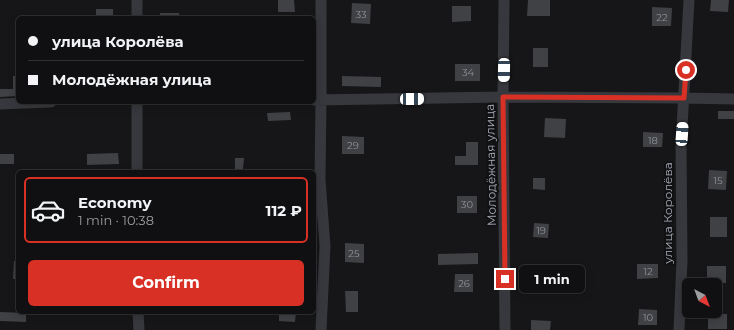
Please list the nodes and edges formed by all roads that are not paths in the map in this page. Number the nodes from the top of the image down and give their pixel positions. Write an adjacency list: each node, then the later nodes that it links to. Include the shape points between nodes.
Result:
1 (137, 0): 5 (street)
2 (321, 0): 8 (street)
3 (504, 0): 6 (street, Молодёжная улица)
4 (689, 0): 7 (street, улица Королёва)
5 (137, 16)
6 (503, 97): 7 (street); 8 (street); 17 (street, Молодёжная улица)
7 (684, 98): 9 (street); 18 (street, улица Королёва, via 681,146 682,260)
8 (318, 100): 16 (street, via 325,246)
9 (734, 100)
10 (16, 103): 11 (street)
11 (0, 104)
12 (136, 104): 13 (street)
13 (137, 170)
14 (138, 314): 15 (street)
15 (139, 330)
16 (321, 330)
17 (505, 330)
18 (678, 330)

